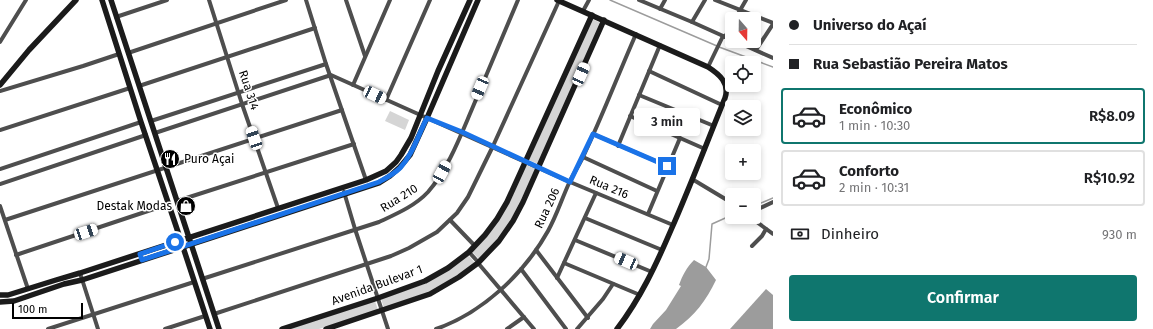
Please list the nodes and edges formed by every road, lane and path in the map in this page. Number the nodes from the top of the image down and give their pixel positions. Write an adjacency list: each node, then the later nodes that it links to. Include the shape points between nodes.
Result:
1 (26, 0): 36 (street)
2 (75, 0): 49 (street)
3 (102, 0): 41 (street)
4 (111, 0): 28 (street)
5 (167, 0): 28 (street)
6 (210, 0): 31 (street, Rua 314)
7 (286, 0): 31 (street)
8 (306, 0): 33 (street)
9 (346, 0): 23 (street)
10 (350, 0): 23 (street)
11 (390, 0): 42 (street)
12 (430, 0): 56 (street)
13 (470, 0): 60 (street)
14 (478, 0): 62 (street)
15 (518, 0): 67 (street, Rua 210)
16 (558, 0): 26 (street); 74 (street)
17 (589, 0): 26 (street)
18 (639, 0): 24 (street)
19 (665, 0): 24 (street)
20 (705, 0): 30 (street)
21 (715, 0): 25 (street)
22 (746, 0): 25 (street)
23 (347, 5): 42 (street)
24 (660, 9): 30 (street)
25 (740, 10): 32 (street)
26 (583, 11): 27 (street)
27 (592, 15): 29 (street); 78 (street, Avenida Bulevar 1)
28 (116, 17): 40 (street)
29 (604, 20): 34 (street); 81 (street, Avenida Bulevar 1)
30 (692, 22): 35 (street)
31 (216, 23): 40 (street); 43 (street, Rua 314)
32 (773, 24): 39 (street)
33 (315, 28): 43 (street); 45 (street)
34 (636, 34): 37 (street); 69 (street, Rua 206)
35 (724, 36): 46 (street)
36 (0, 42)
37 (660, 45): 46 (street); 47 (street)
38 (751, 48): 39 (street)
39 (756, 50): 44 (street)
40 (128, 52): 51 (street)
41 (119, 54): 52 (street); 53 (street)
42 (365, 56): 50 (street)
43 (228, 57): 51 (street); 54 (street, Rua 314)
44 (773, 58)
45 (326, 64): 48 (street); 54 (street)
46 (708, 67): 58 (street, via 724,80 727,93)
47 (649, 71): 55 (street); 58 (street)
48 (331, 75): 50 (street, Rua 216); 57 (street); 59 (street)
49 (0, 85)
50 (353, 85): 56 (street, Rua 216)
51 (139, 86): 63 (street)
52 (130, 88): 64 (street); 66 (street)
53 (0, 91)
54 (238, 92): 57 (street, Rua 314); 63 (street)
55 (639, 94): 61 (street); 65 (street)
56 (386, 100): 60 (street, Rua 216)
57 (242, 104): 68 (street); 71 (street, Rua 314)
58 (722, 105): 65 (street)
59 (342, 110): 71 (street); 73 (street)
60 (421, 115): 62 (street, Rua 216); 86 (street, via 396,162 386,171)
61 (630, 116): 72 (street); 75 (street)
62 (427, 118): 67 (street, Rua 216); 92 (street, via 410,155 400,168 379,182)
63 (150, 121): 68 (street)
64 (141, 122): 70 (street); 82 (street)
65 (714, 126): 76 (street)
66 (0, 130)
67 (462, 132): 74 (street, Rua 216); 106 (street, Rua 210, via 442,172 427,192 392,216)
68 (155, 133): 79 (street)
69 (593, 134): 75 (street); 77 (street, Rua 206)
70 (146, 135): 83 (street); 88 (street)
71 (254, 138): 79 (street); 84 (street, Rua 314)
72 (680, 138): 76 (street); 80 (street)
73 (354, 144): 84 (street); 86 (street)
74 (493, 146): 78 (street, Rua 216); 103 (street, via 468,197)
75 (618, 146): 80 (street)
76 (705, 149): 85 (street)
77 (583, 157): 87 (street, Rua 206); 90 (street)
78 (526, 162): 81 (street, Rua 216); 112 (street, Avenida Bulevar 1, via 501,212)
79 (166, 166): 83 (street); 94 (street)
80 (667, 166): 90 (street)
81 (539, 168): 87 (street, Rua 216); 121 (street, Avenida Bulevar 1, via 513,221)
82 (0, 169)
83 (157, 169): 96 (street); 102 (street)
84 (266, 172): 94 (street); 98 (street, Rua 314)
85 (692, 179): 93 (street); 105 (street)
86 (366, 180): 89 (street)
87 (570, 182): 91 (street, Rua 216); 115 (street, Rua 206)
88 (0, 184)
89 (342, 188): 92 (street); 98 (street)
90 (657, 191): 100 (street)
91 (596, 193): 100 (street, Rua 216); 101 (street)
92 (344, 194): 106 (street); 111 (street)
93 (725, 199)
94 (177, 201): 111 (street)
95 (773, 202): 99 (street)
96 (168, 204): 109 (street); 119 (street)
97 (0, 206): 102 (street)
98 (278, 208): 111 (street)
99 (761, 208)
100 (648, 214): 105 (street, Rua 216)
101 (585, 218): 110 (street); 116 (street)
102 (5, 220): 119 (street)
103 (450, 220): 112 (street); 123 (street, via 420,243)
104 (759, 224): 107 (street)
105 (673, 225): 116 (street)
106 (355, 229): 123 (street); 128 (street, Rua 210)
107 (766, 229): 108 (street); 113 (street)
108 (773, 234)
109 (181, 240): 111 (street); 114 (street); 118 (street)
110 (575, 240): 122 (street); 125 (street)
111 (190, 241): 114 (street); 128 (street)
112 (475, 246): 117 (street, Avenida Bulevar 1)
113 (752, 246)
114 (183, 247): 120 (street); 130 (street)
115 (536, 250): 124 (street, Rua 206); 127 (street)
116 (662, 250): 125 (street)
117 (469, 252): 121 (street); 137 (street, Avenida Bulevar 1, via 425,281)
118 (140, 254): 120 (street); 126 (street)
119 (16, 255): 132 (street)
120 (142, 260): 129 (street)
121 (478, 263): 133 (street); 140 (street, Avenida Bulevar 1, via 430,294)
122 (564, 263): 127 (street); 131 (street)
123 (367, 264): 137 (street); 142 (street)
124 (521, 269): 133 (street, Rua 206); 157 (street)
125 (652, 272): 136 (street)
126 (80, 273): 129 (street); 132 (street)
127 (557, 278): 145 (street)
128 (202, 279): 142 (street)
129 (82, 280): 138 (street); 141 (street)
130 (194, 282): 141 (street); 143 (street)
131 (613, 284): 136 (street); 145 (street)
132 (28, 289): 135 (street)
133 (501, 289): 144 (street); 154 (street, Rua 206, via 466,316)
134 (0, 295): 135 (street)
135 (8, 295): 138 (street)
136 (640, 295): 159 (street)
137 (378, 298): 140 (street); 151 (street, Avenida Bulevar 1)
138 (3, 302): 139 (street)
139 (0, 306)
140 (382, 311): 152 (street, Avenida Bulevar 1); 153 (street)
141 (93, 314): 146 (street); 147 (street)
142 (214, 314): 150 (street)
143 (205, 316): 148 (street); 149 (street)
144 (524, 317): 155 (street); 156 (street)
145 (588, 318): 158 (street)
146 (48, 329)
147 (98, 329)
148 (165, 329)
149 (210, 329)
150 (219, 329)
151 (282, 329)
152 (326, 329)
153 (388, 329)
154 (436, 329)
155 (507, 329)
156 (534, 329)
157 (566, 329)
158 (577, 329)
159 (617, 329)

